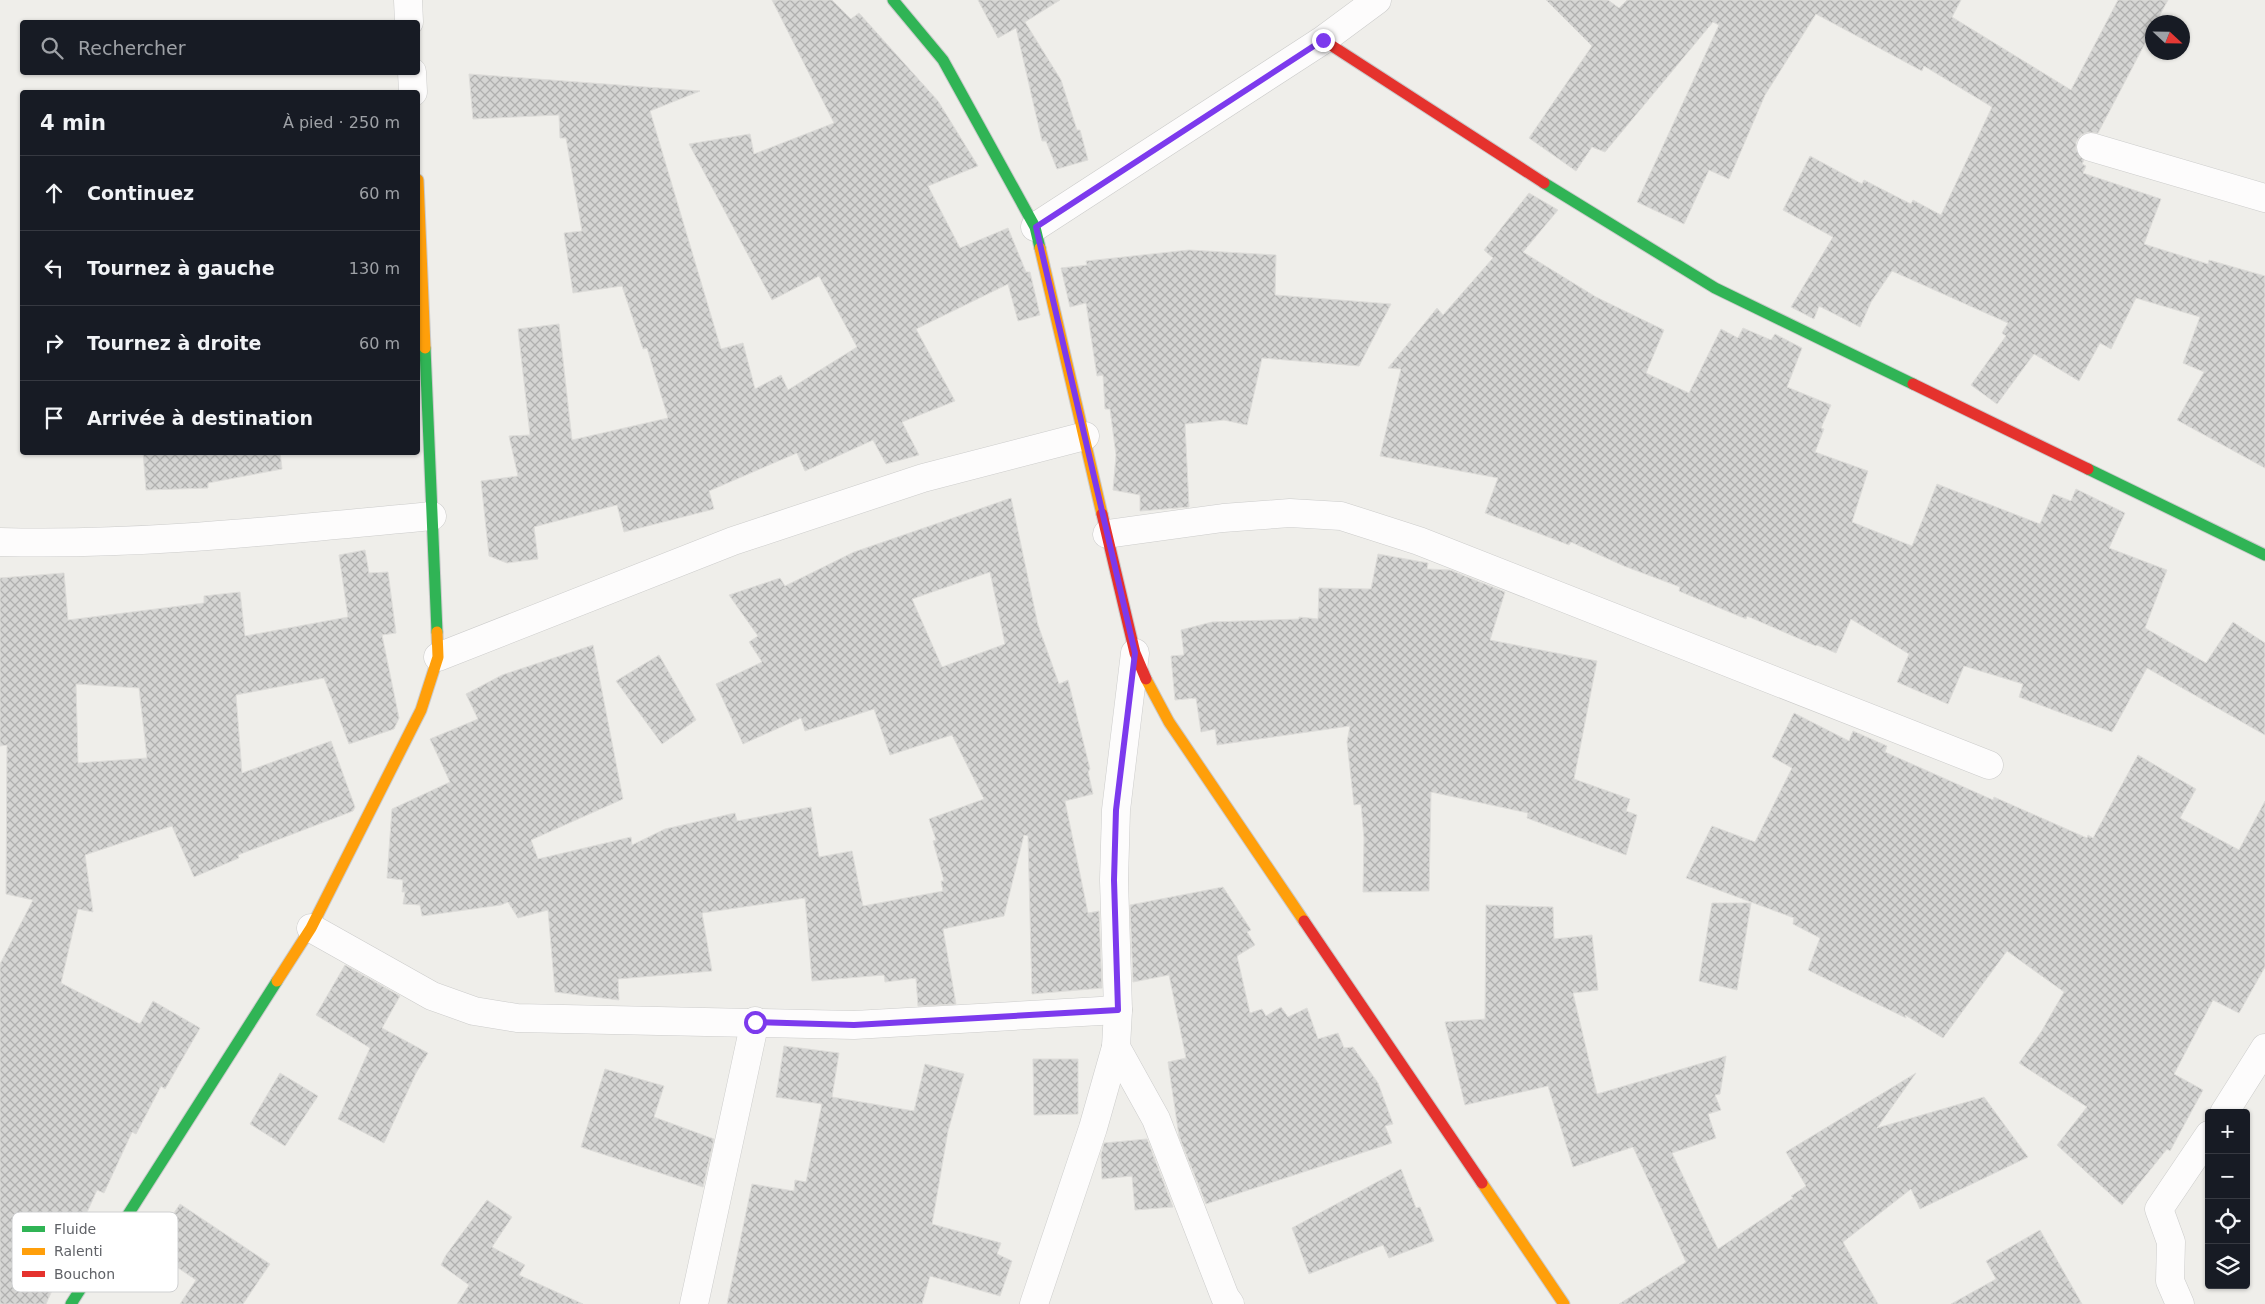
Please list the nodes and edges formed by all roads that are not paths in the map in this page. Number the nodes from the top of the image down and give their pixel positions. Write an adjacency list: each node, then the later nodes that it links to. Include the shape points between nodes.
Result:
1 (408, 0): 4 (street)
2 (893, 0): 10 (street, via 943,60)
3 (1377, 0): 5 (street)
4 (409, 20)
5 (1323, 40): 10 (street); 16 (street, via 1522,170 1715,288)
6 (412, 75): 7 (street)
7 (413, 90)
8 (2091, 147): 9 (street)
9 (2265, 198)
10 (1036, 227): 12 (street)
11 (420, 228): 13 (street)
12 (1085, 436): 14 (street); 18 (street, via 923,478 733,540)
13 (432, 516): 15 (street, via 69,544); 18 (street)
14 (1107, 534): 17 (street); 19 (street, via 1233,517 1290,513 1341,516 1419,541)
15 (0, 542)
16 (2265, 555)
17 (1135, 653): 21 (street, via 1116,810 1114,880); 33 (street, via 1169,722)
18 (438, 657): 20 (street, via 421,710)
19 (1989, 765)
20 (311, 928): 22 (street, via 432,996 474,1011 517,1018); 27 (street)
21 (1118, 1010): 22 (street, via 854,1025); 23 (street)
22 (755, 1022): 30 (street)
23 (1116, 1047): 31 (street, via 1093,1128); 32 (street, via 1156,1119)
24 (2265, 1048): 25 (street)
25 (2227, 1109)
26 (2205, 1141): 34 (street, via 2159,1209 2170,1242 2170,1281)
27 (130, 1212)
28 (80, 1292): 29 (street)
29 (72, 1304)
30 (694, 1304)
31 (1034, 1304)
32 (1230, 1304)
33 (1564, 1304)
34 (2180, 1304)

